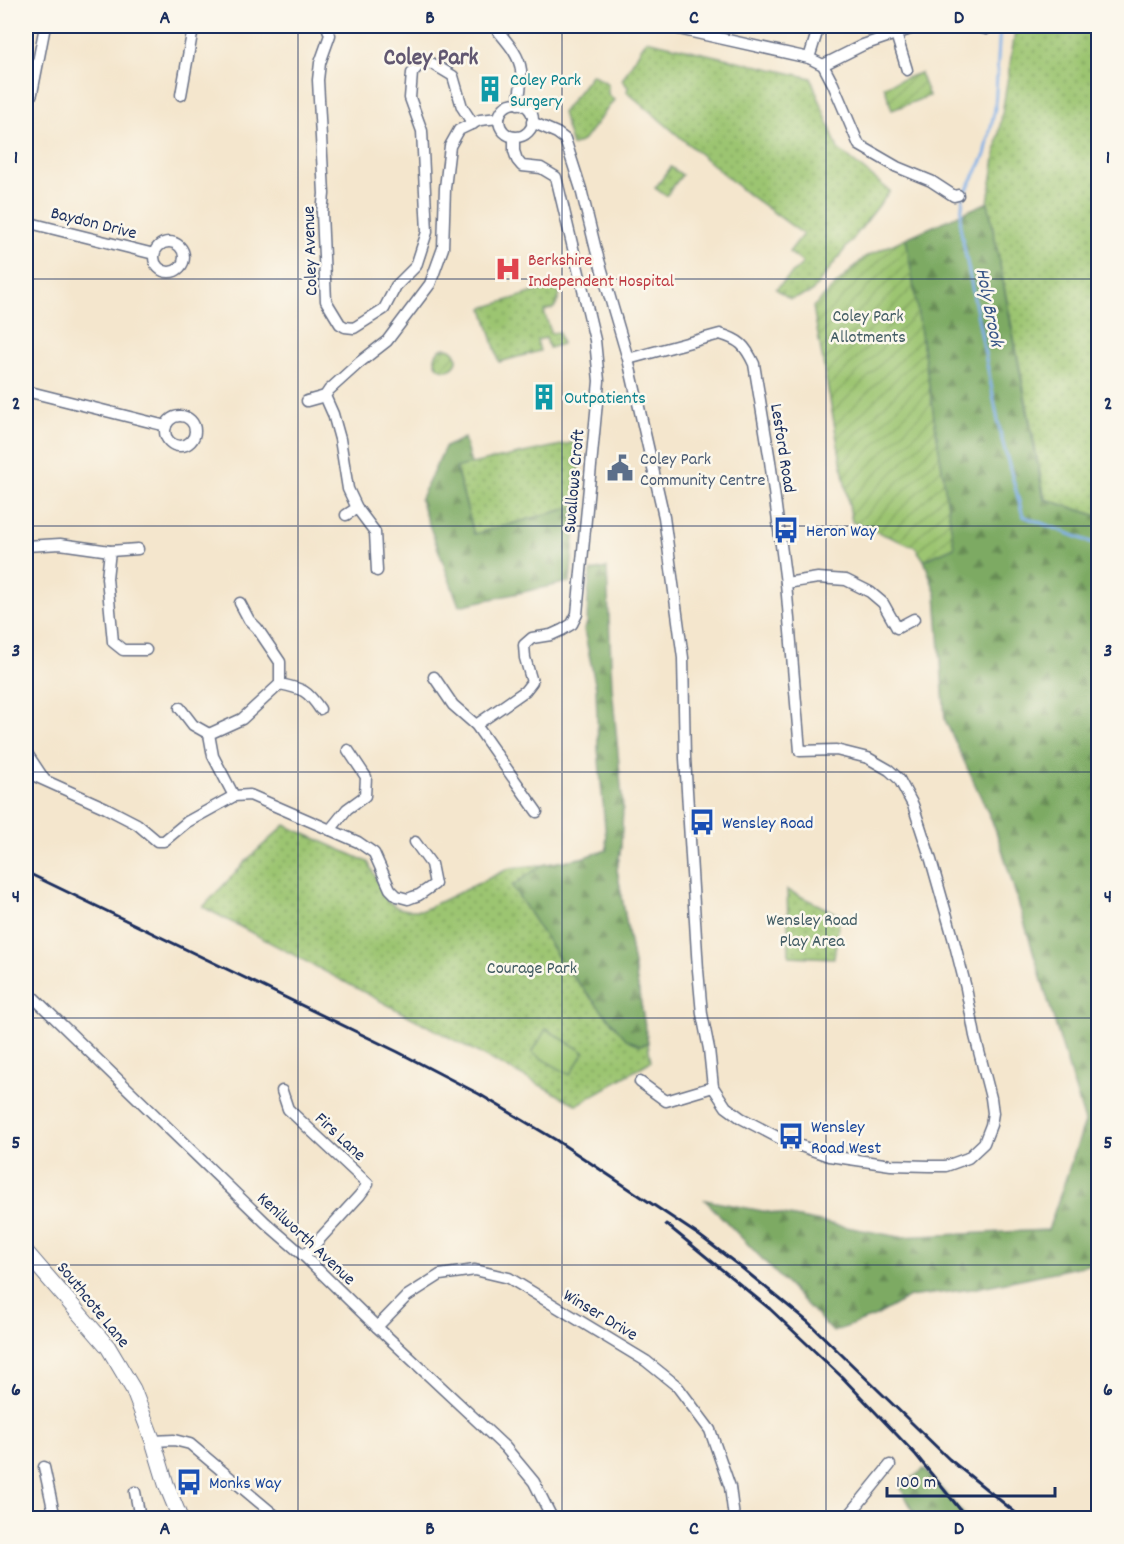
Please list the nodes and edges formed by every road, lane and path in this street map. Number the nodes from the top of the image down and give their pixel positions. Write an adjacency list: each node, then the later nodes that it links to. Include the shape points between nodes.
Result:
1 (45, 26): 15 (street)
2 (198, 26): 13 (street, via 192,34)
3 (327, 26): 19 (street, Coley Avenue, via 330,35 318,80 322,213 326,302 340,324 354,328 384,309 396,286 416,266 427,232 422,131 410,98 412,73 421,63 433,64 453,76 462,107)
4 (494, 26): 14 (street, via 518,58)
5 (665, 26): 8 (street)
6 (819, 26): 10 (street)
7 (924, 26): 9 (street)
8 (704, 30): 10 (street)
9 (896, 34): 11 (street); 12 (street)
10 (809, 58): 11 (street)
11 (823, 65): 21 (street, via 859,145)
12 (907, 70)
13 (181, 95)
14 (518, 104): 16 (street, via 504,108); 18 (street, via 527,108)
15 (26, 108): 17 (street)
16 (499, 118): 19 (street); 20 (street, via 501,129)
17 (26, 122)
18 (532, 122): 20 (street, via 524,135); 24 (street, via 565,139)
19 (473, 124): 26 (street, via 459,130 450,146 443,248 430,284 387,341)
20 (514, 137): 43 (street, Swallows Croft, via 514,150 522,166 541,168 556,177 594,340 599,381 578,614 562,630 532,638 524,645 532,682)
21 (958, 195)
22 (26, 222): 23 (street, Baydon Drive)
23 (154, 254)
24 (628, 359): 35 (street, Lesford Road, via 720,334 735,338 748,350 754,364 770,461); 55 (street, via 664,517 683,658 698,970)
25 (26, 391): 28 (street)
26 (325, 396): 27 (street); 29 (street, via 340,439 348,489)
27 (307, 401)
28 (166, 426)
29 (357, 508): 30 (street); 34 (street, via 375,532)
30 (346, 515)
31 (26, 546): 33 (street, via 60,544)
32 (138, 549): 33 (street)
33 (110, 551): 38 (street, via 107,578 112,642 123,650)
34 (377, 571)
35 (786, 583): 37 (street, via 818,578 846,580 883,603 897,628); 55 (street, Lesford Road, via 800,752 836,750 868,758 898,779 913,805 966,988 993,1113 984,1143 968,1158 946,1166 891,1165 829,1156 782,1139 726,1107)
36 (240, 603): 40 (street, via 280,662)
37 (914, 619)
38 (146, 650)
39 (434, 677): 43 (street, via 453,705)
40 (280, 684): 42 (street, via 310,695); 44 (street, via 242,719)
41 (180, 708): 44 (street, via 193,725)
42 (320, 710)
43 (476, 725): 50 (street)
44 (209, 734): 49 (street, via 213,756)
45 (348, 750): 51 (street, via 366,777 365,796 347,809)
46 (26, 752): 48 (street)
47 (26, 772): 48 (street)
48 (45, 780): 49 (street, via 137,824 157,841 164,841 187,822)
49 (234, 796): 51 (street, via 250,795)
50 (537, 812)
51 (330, 830): 52 (street, via 374,853 390,888 397,896 408,898 435,884 431,864)
52 (415, 842)
53 (26, 993): 58 (street, Kenilworth Avenue)
54 (640, 1082): 55 (street, via 666,1101)
55 (713, 1087)
56 (282, 1091): 58 (street, Firs Lane, via 288,1109 368,1184)
57 (26, 1252): 60 (street, Southcote Lane, via 108,1347 133,1389)
58 (304, 1256): 59 (street, Kenilworth Avenue)
59 (377, 1327): 68 (street, Kenilworth Avenue, via 505,1447 534,1482); 69 (street, Winser Drive, via 407,1296 440,1275 475,1270 509,1278 646,1361 677,1386 710,1430 730,1487)
60 (153, 1441): 66 (street, Southcote Lane); 67 (street, via 190,1444)
61 (890, 1465): 70 (street)
62 (44, 1467): 64 (street)
63 (135, 1492): 65 (street)
64 (55, 1518)
65 (140, 1518)
66 (180, 1518)
67 (278, 1518)
68 (552, 1518)
69 (734, 1518)
70 (847, 1518)

